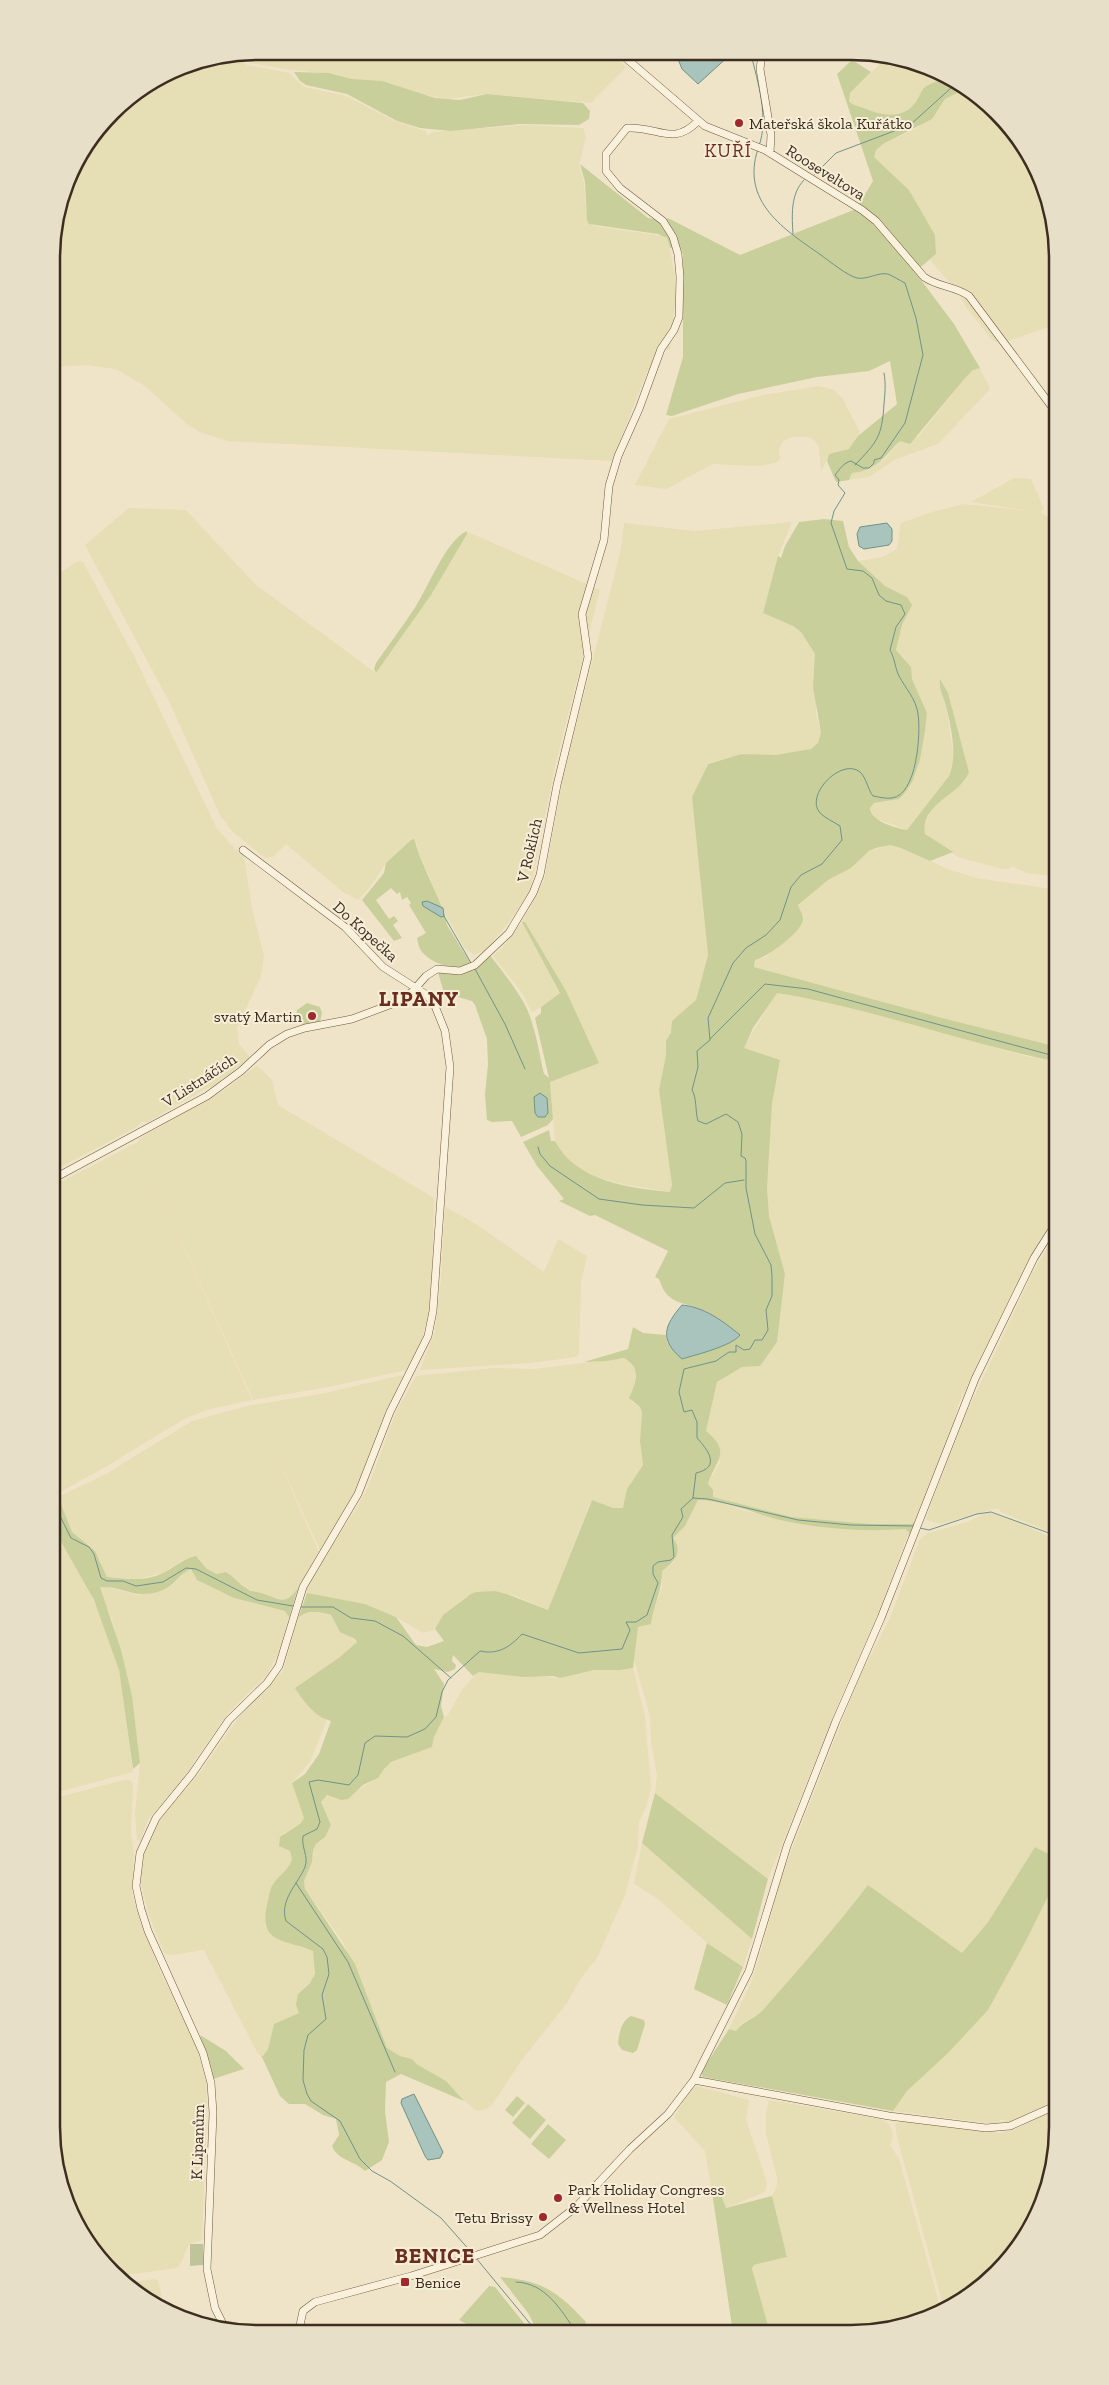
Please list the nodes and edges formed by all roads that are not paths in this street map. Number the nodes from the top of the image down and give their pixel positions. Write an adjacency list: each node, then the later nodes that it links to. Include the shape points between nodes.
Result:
1 (627, 60): 3 (street, Rooseveltova)
2 (761, 60): 4 (street, via 772,135)
3 (698, 121): 4 (street, Rooseveltova); 7 (street, V Roklích, via 678,135 627,128 604,160 612,181 664,221 674,237 680,269 680,312 676,326 661,349 609,486 604,540 582,614 588,657 540,875 533,894 509,933 473,966 460,971 437,969 426,976)
4 (767, 151): 5 (street, Rooseveltova, via 876,221 930,282 958,289 974,300)
5 (1049, 403)
6 (243, 850): 7 (street, Do Kopečka, via 345,927 383,968)
7 (418, 988): 8 (street, V Listnáčích, via 392,1004 350,1020 287,1034 207,1096); 10 (street, Do Kopečka, via 435,1006 448,1044 450,1067 434,1311 428,1336 390,1412 358,1494)
8 (60, 1176)
9 (1049, 1234): 11 (street, via 1034,1258 975,1379 790,1838 749,1971)
10 (298, 1600): 13 (street, K Lipanům, via 285,1649 273,1675 229,1720 192,1774 156,1818 144,1841 138,1866 137,1894 148,1931 203,2053 211,2083 213,2113 207,2269)
11 (694, 2080): 12 (street, via 889,2116 986,2128 1010,2126); 14 (street, via 668,2114 576,2207 540,2234 387,2283 314,2302 303,2311)
12 (1049, 2109)
13 (222, 2321)
14 (299, 2325)

